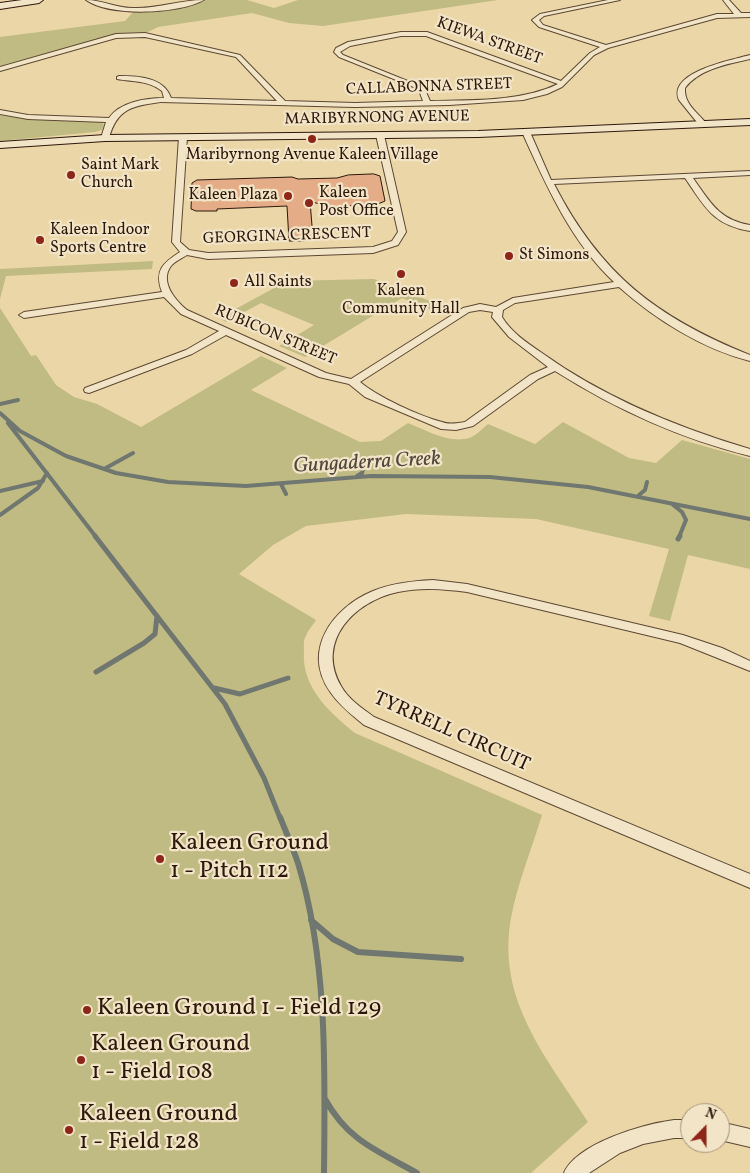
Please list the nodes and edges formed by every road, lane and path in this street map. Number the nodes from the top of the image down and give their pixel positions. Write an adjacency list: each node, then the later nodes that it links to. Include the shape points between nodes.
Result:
1 (39, 0): 6 (street)
2 (89, 0): 3 (street, via 108,7 134,9 164,8)
3 (201, 0)
4 (617, 0): 9 (street, via 542,15 535,20 541,26)
5 (726, 0): 7 (street)
6 (0, 6)
7 (738, 14): 8 (street, CALLABONNA STREET); 9 (street, CALLABONNA STREET)
8 (750, 15)
9 (606, 47): 13 (street, CALLABONNA STREET, via 592,54)
10 (749, 57): 20 (street, via 699,73 683,83 680,95)
11 (0, 69): 15 (street, via 116,36 150,35 238,56)
12 (119, 78): 14 (street, via 155,84 165,90)
13 (563, 84): 16 (street, CALLABONNA STREET, via 551,91 523,98); 16 (street, KIEWA STREET, via 427,34 401,34 348,44 338,49 341,56 418,87)
14 (168, 100): 15 (street, CALLABONNA STREET); 18 (street, CALLABONNA STREET, via 135,105)
15 (284, 104): 16 (street, CALLABONNA STREET)
16 (427, 104)
17 (0, 112): 18 (street, via 28,117)
18 (110, 120): 24 (street)
19 (750, 122): 20 (street, MARIBYRNONG AVENUE)
20 (703, 124): 21 (street, MARIBYRNONG AVENUE)
21 (526, 132): 22 (street, MARIBYRNONG AVENUE); 28 (street)
22 (380, 135): 23 (street, MARIBYRNONG AVENUE); 30 (street, GEORGINA CRESCENT, via 402,232 393,244 373,250 208,256)
23 (183, 137): 24 (street, MARIBYRNONG AVENUE); 30 (street, GEORGINA CRESCENT, via 175,240)
24 (106, 138): 25 (street, MARIBYRNONG AVENUE)
25 (2, 145)
26 (750, 173): 27 (street)
27 (688, 177): 28 (street); 29 (street, via 718,218)
28 (549, 182): 31 (street, via 574,228)
29 (750, 228)
30 (186, 252): 32 (street, via 165,266 163,285)
31 (619, 284): 33 (street, via 513,301); 36 (street, via 673,324)
32 (167, 294): 34 (street); 35 (street, RUBICON STREET, via 184,312)
33 (498, 310): 37 (street, via 497,317 501,322 525,345); 38 (street, via 480,307 466,310)
34 (24, 315)
35 (226, 331): 38 (street, RUBICON STREET, via 323,375); 39 (street, via 185,353)
36 (750, 358)
37 (556, 367): 38 (street, RUBICON STREET, via 538,374 469,424 456,427 432,424 369,395); 40 (street, via 640,413 704,439)
38 (353, 382)
39 (89, 390)
40 (750, 453)
41 (750, 666): 42 (street, TYRRELL CIRCUIT, via 684,639 441,584 395,588 356,606 334,629 325,658 328,678 339,697 369,721)
42 (750, 882)
43 (680, 1130): 46 (street, via 659,1131 618,1143)
44 (730, 1133): 45 (street)
45 (750, 1138)
46 (574, 1173)

